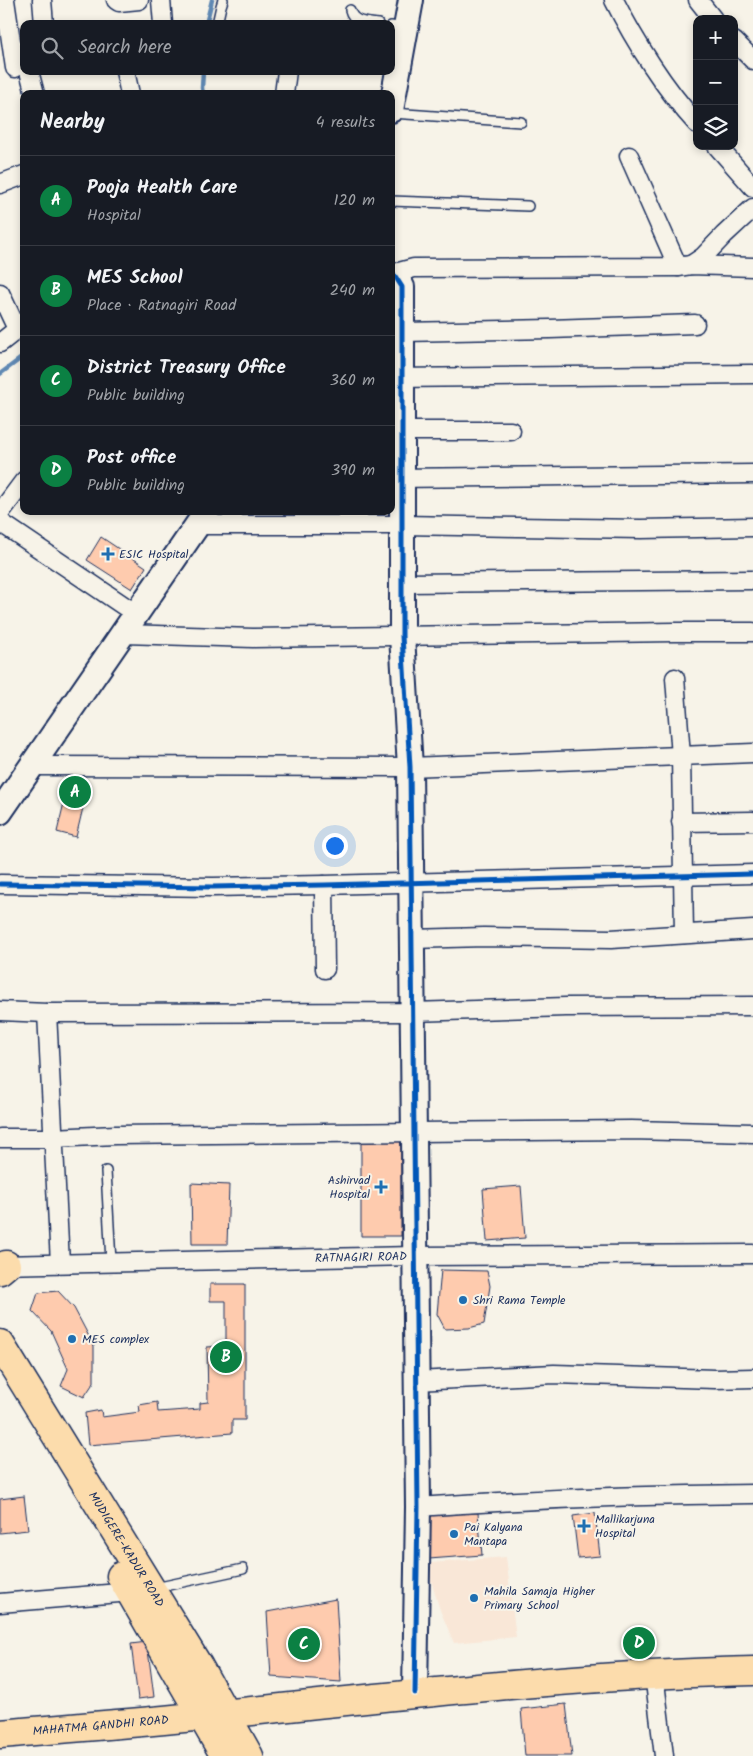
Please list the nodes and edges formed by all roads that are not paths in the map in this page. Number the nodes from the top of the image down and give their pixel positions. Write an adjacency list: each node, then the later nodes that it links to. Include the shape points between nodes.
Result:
1 (5, 0): 20 (street)
2 (42, 0): 12 (street)
3 (116, 0): 4 (street)
4 (139, 0)
5 (161, 0): 13 (street)
6 (223, 0): 14 (lane)
7 (411, 0): 16 (street)
8 (614, 0): 31 (street, via 625,23 678,103)
9 (698, 0): 11 (street)
10 (350, 10): 15 (lane)
11 (710, 15)
12 (44, 20)
13 (163, 20)
14 (218, 20)
15 (355, 20)
16 (399, 27): 18 (street)
17 (738, 45): 19 (street)
18 (397, 53): 21 (street)
19 (753, 60)
20 (17, 69)
21 (395, 73)
22 (21, 75): 26 (street)
23 (126, 75): 27 (street)
24 (286, 75): 28 (street)
25 (395, 75): 29 (street)
26 (32, 90)
27 (129, 90)
28 (285, 90)
29 (393, 90)
30 (395, 112): 32 (lane)
31 (693, 120)
32 (521, 122)
33 (720, 150): 37 (street)
34 (630, 156): 41 (street)
35 (20, 176): 36 (street)
36 (0, 184)
37 (753, 187)
38 (395, 201): 39 (lane)
39 (528, 206)
40 (753, 208): 41 (street, via 704,257)
41 (685, 266): 42 (street); 43 (street, via 414,268)
42 (753, 267)
43 (395, 274)
44 (395, 278): 49 (street, via 402,287)
45 (0, 293): 46 (street)
46 (20, 324)
47 (695, 324): 49 (street)
48 (20, 327): 50 (street)
49 (403, 332): 52 (street)
50 (0, 343)
51 (753, 374): 52 (street)
52 (397, 378): 53 (street)
53 (397, 431): 54 (street); 56 (street)
54 (510, 431)
55 (753, 474): 56 (street)
56 (397, 478): 61 (street)
57 (20, 486): 58 (street)
58 (0, 513)
59 (203, 518): 61 (street); 65 (street)
60 (0, 522): 65 (street)
61 (402, 525): 62 (street, via 641,529); 64 (street)
62 (753, 527)
63 (753, 580): 64 (street)
64 (402, 583): 68 (street)
65 (136, 614): 67 (street)
66 (753, 632): 68 (street)
67 (124, 634): 68 (street, via 253,638); 72 (street)
68 (402, 636): 73 (street)
69 (675, 678): 71 (street)
70 (753, 754): 71 (street)
71 (681, 756): 73 (street); 76 (street)
72 (30, 766): 73 (street); 74 (street)
73 (410, 767): 80 (street)
74 (0, 812)
75 (753, 821): 76 (street)
76 (681, 822): 78 (street)
77 (753, 874): 78 (street)
78 (682, 875): 80 (street); 83 (street)
79 (0, 884): 81 (street)
80 (411, 884): 81 (street); 84 (street)
81 (324, 885): 85 (street)
82 (753, 930): 83 (street)
83 (684, 934): 84 (street, via 611,939)
84 (412, 939): 89 (street)
85 (325, 969)
86 (753, 1006): 89 (street)
87 (0, 1010): 88 (street)
88 (47, 1012): 89 (street); 93 (street)
89 (413, 1012): 90 (street)
90 (414, 1132): 91 (street, via 631,1130); 93 (street); 96 (street)
91 (753, 1133)
92 (0, 1138): 93 (street)
93 (53, 1138): 98 (street)
94 (106, 1171): 97 (lane)
95 (753, 1254): 96 (street, RATNAGIRI ROAD)
96 (414, 1256): 97 (street, RATNAGIRI ROAD); 103 (street)
97 (111, 1262): 98 (street, RATNAGIRI ROAD)
98 (60, 1263): 99 (street, RATNAGIRI ROAD)
99 (2, 1267)
100 (0, 1344): 107 (main road, MUDIGERE-KADUR ROAD)
101 (753, 1378): 103 (street, via 554,1374)
102 (0, 1379): 107 (main road, MUDIGERE-KADUR ROAD)
103 (416, 1381): 105 (street)
104 (753, 1494): 105 (street, via 649,1495)
105 (418, 1507): 111 (street)
106 (243, 1569): 107 (lane)
107 (141, 1590): 108 (street); 112 (main road, MUDIGERE-KADUR ROAD)
108 (0, 1602)
109 (753, 1671): 110 (main road, MAHATMA GANDHI ROAD)
110 (654, 1674): 111 (main road, MAHATMA GANDHI ROAD); 116 (street)
111 (415, 1693): 112 (main road, MAHATMA GANDHI ROAD)
112 (215, 1715): 113 (main road, MAHATMA GANDHI ROAD); 114 (main road, MUDIGERE-KADUR ROAD); 115 (main road, MUDIGERE-KADUR ROAD)
113 (0, 1734)
114 (225, 1756)
115 (249, 1756)
116 (664, 1756)

